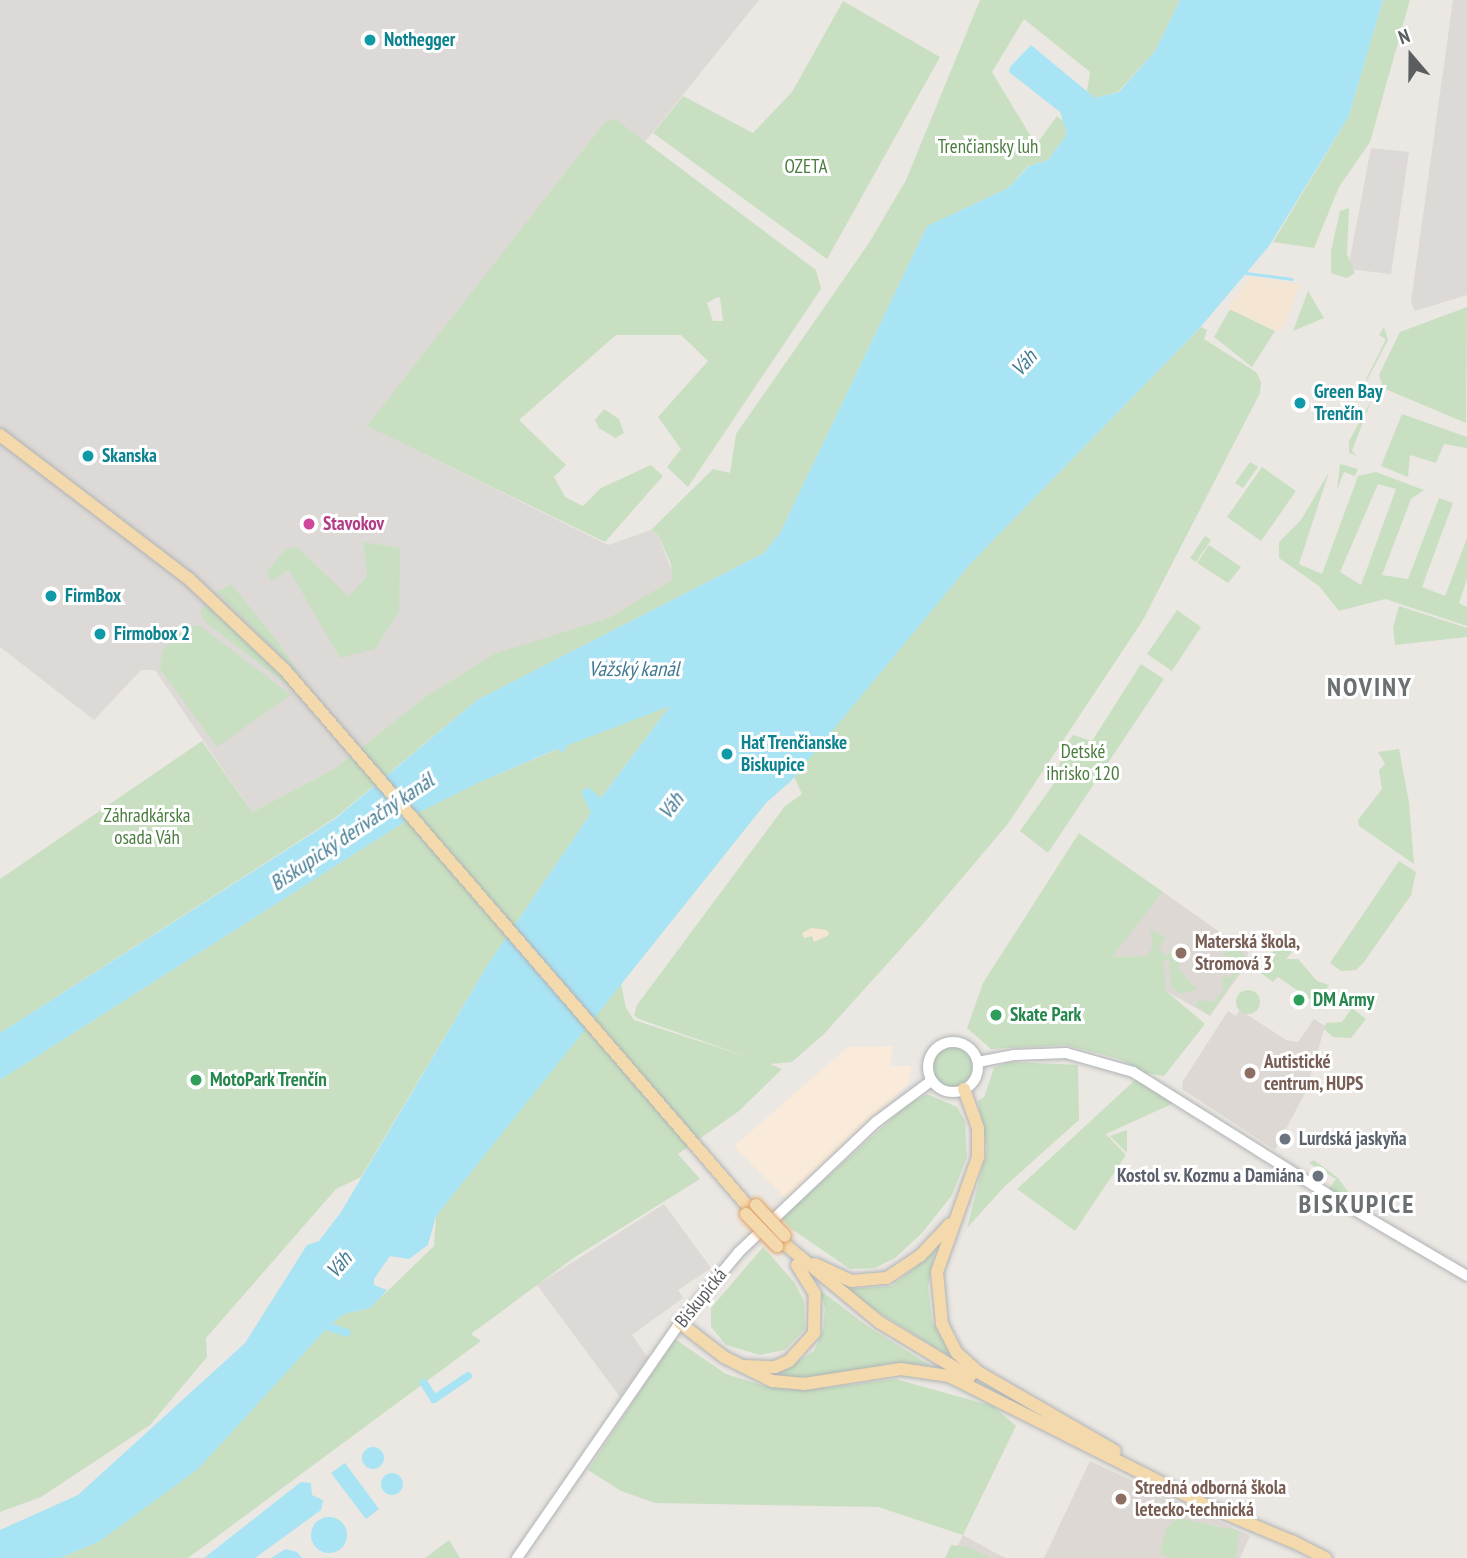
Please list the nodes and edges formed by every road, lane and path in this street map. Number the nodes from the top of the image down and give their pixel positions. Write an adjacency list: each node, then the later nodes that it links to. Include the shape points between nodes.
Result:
1 (0, 435): 2 (main road, via 221,607 310,696)
2 (569, 1000): 6 (main road); 6 (main road, via 611,1039)
3 (978, 1062): 4 (street, via 965,1045 944,1043 928,1061); 5 (street, via 976,1076); 9 (street, via 1066,1053 1133,1072)
4 (931, 1081): 5 (street, via 945,1091); 10 (street, Biskupická, via 884,1114 775,1216)
5 (964, 1090): 7 (main road, via 976,1119 979,1149 975,1173)
6 (715, 1168): 8 (main road)
7 (955, 1218): 8 (main road, via 910,1264 875,1281 836,1277); 12 (main road, via 936,1290 942,1324 966,1362 990,1381)
8 (781, 1241): 11 (main road, via 812,1285 818,1308 814,1333 789,1362); 12 (main road, via 828,1284 905,1340)
9 (1467, 1276)
10 (680, 1322): 11 (main road); 14 (street, Biskupická)
11 (739, 1366): 13 (main road, via 758,1378 804,1384 918,1369 949,1376 1210,1507)
12 (1124, 1456): 13 (main road)
13 (1298, 1544): 15 (main road)
14 (517, 1558)
15 (1326, 1558)

